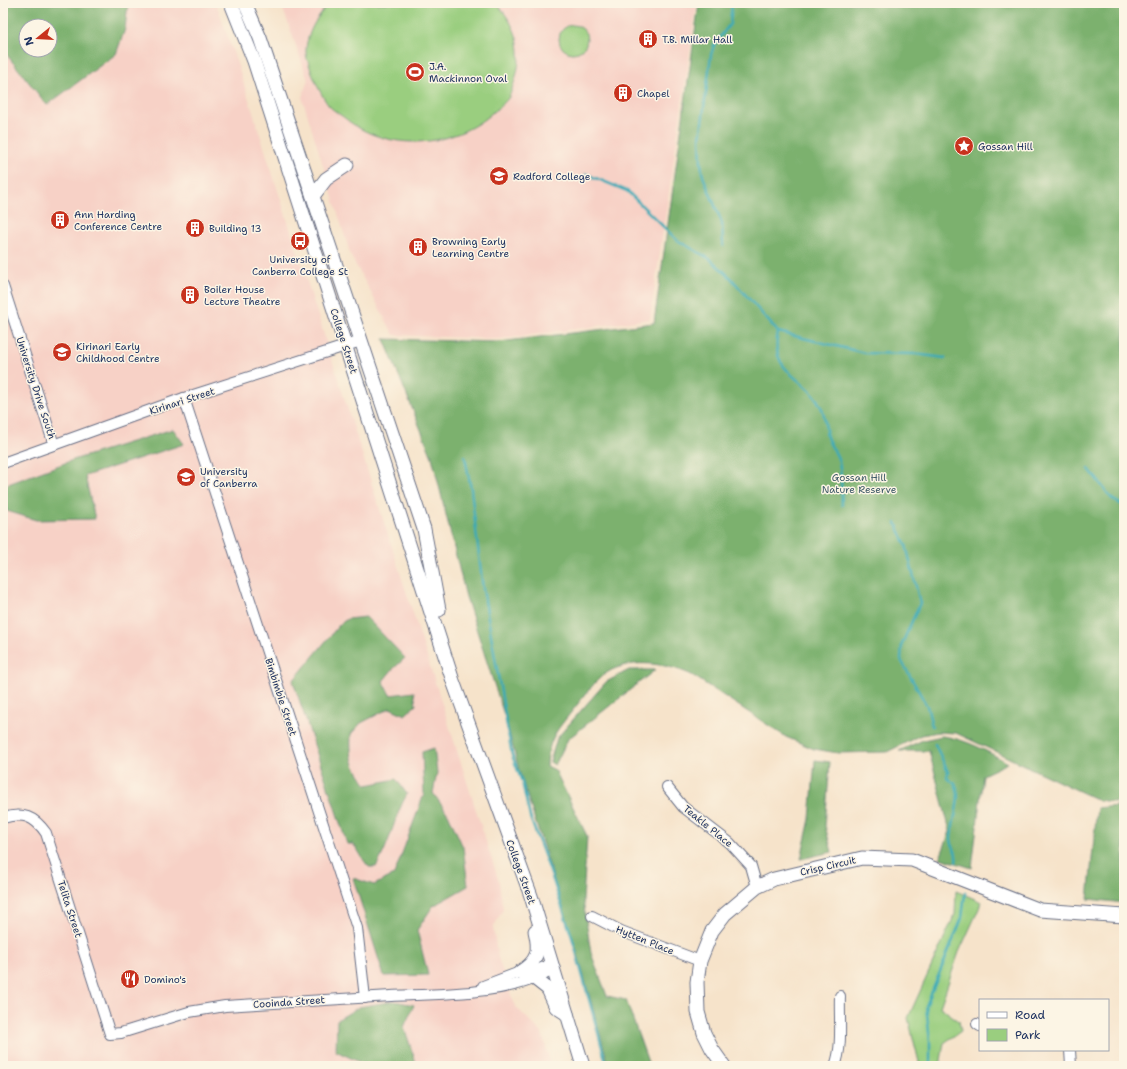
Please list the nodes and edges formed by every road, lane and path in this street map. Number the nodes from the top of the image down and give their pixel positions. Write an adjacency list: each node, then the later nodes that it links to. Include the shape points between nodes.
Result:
1 (231, 3): 7 (street, College Street, via 254,61)
2 (245, 3): 4 (street, College Street, via 260,38)
3 (347, 165): 4 (street, via 326,179)
4 (313, 196): 6 (street, College Street)
5 (3, 286): 9 (street, University Drive South)
6 (361, 341): 7 (street, Kirinari Street); 11 (street, College Street, via 424,529)
7 (346, 346): 8 (street, Kirinari Street); 11 (street, College Street)
8 (184, 398): 9 (street, Kirinari Street); 24 (street, Bimbimbie Street, via 357,928)
9 (54, 445): 10 (street, Kirinari Street)
10 (3, 463)
11 (453, 681): 15 (street, College Street)
12 (667, 788): 14 (street, Teakle Place, via 683,807 730,843 751,866)
13 (3, 818): 26 (street, Telita Street, via 14,815 28,817 38,822 46,833)
14 (757, 887): 17 (street, Crisp Circuit, via 781,878 862,858 912,860 1040,910); 18 (street, Crisp Circuit, via 725,914 712,931)
15 (531, 896): 19 (street, College Street); 20 (street, via 528,909 538,950 535,959)
16 (592, 916): 18 (street, Hytten Place, via 621,931)
17 (1124, 916)
18 (700, 961): 29 (street, Crisp Circuit, via 697,982 698,1012 712,1049)
19 (554, 969): 20 (street, Cooinda Street, via 544,967 526,974); 21 (street, Cooinda Street); 25 (street, College Street)
20 (520, 972): 22 (street, Cooinda Street)
21 (534, 978): 22 (street, Cooinda Street, via 507,986); 25 (street, via 548,989 556,1008)
22 (472, 991): 24 (street, Cooinda Street)
23 (840, 996): 30 (street, via 840,1052)
24 (365, 998): 26 (street, Cooinda Street, via 224,1006 189,1012)
25 (567, 1014): 28 (street, College Street)
26 (110, 1034)
27 (1070, 1051): 31 (street)
28 (583, 1066)
29 (724, 1066)
30 (835, 1066)
31 (1071, 1066)

